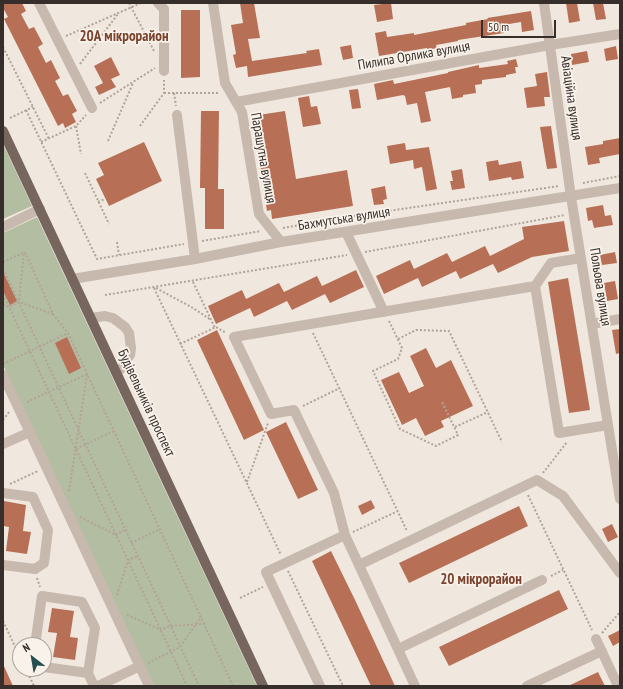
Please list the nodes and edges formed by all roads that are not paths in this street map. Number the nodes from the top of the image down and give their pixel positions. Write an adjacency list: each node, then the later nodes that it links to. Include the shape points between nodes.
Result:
1 (39, 3): 9 (street)
2 (158, 3): 7 (street, via 164,8)
3 (213, 3): 8 (street, Парашутна вулиця, via 225,83)
4 (544, 3): 6 (street, Авіаційна вулиця)
5 (620, 34): 6 (street, Пилипа Орлика вулиця)
6 (550, 45): 8 (street, Пилипа Орлика вулиця); 13 (street, Авіаційна вулиця)
7 (164, 67)
8 (234, 98): 17 (street, Парашутна вулиця, via 242,112 259,214)
9 (92, 108)
10 (177, 115): 19 (street)
11 (3, 131): 14 (main road, Будівельників проспект)
12 (620, 188): 13 (street, Бахмутська вулиця)
13 (571, 197): 16 (street, Бахмутська вулиця); 18 (street, Польова вулиця)
14 (40, 209): 15 (street); 20 (main road, Будівельників проспект)
15 (3, 227)
16 (346, 232): 17 (street, Бахмутська вулиця); 22 (street)
17 (281, 242): 19 (street, Бахмутська вулиця)
18 (581, 258): 21 (street, via 551,263); 25 (street, Польова вулиця)
19 (195, 259): 20 (street, Бахмутська вулиця)
20 (72, 279): 23 (main road, Будівельників проспект)
21 (535, 286): 22 (street); 28 (street, via 559,433)
22 (384, 312): 34 (street, via 234,337 271,414 294,410 334,493)
23 (91, 318): 26 (main road, Будівельників проспект); 26 (street, via 113,318 129,333 132,348 130,355 127,362)
24 (620, 320): 25 (street)
25 (592, 324): 28 (street, Польова вулиця)
26 (116, 372): 49 (main road, Будівельників проспект)
27 (3, 375): 29 (street)
28 (608, 425): 31 (street, Польова вулиця)
29 (30, 432): 30 (street); 43 (street)
30 (3, 444)
31 (616, 446): 33 (street, Польова вулиця)
32 (3, 493): 35 (street, via 33,497 48,530 44,563 35,569)
33 (620, 499)
34 (345, 536): 36 (street); 50 (street, via 266,572)
35 (3, 565)
36 (358, 565): 37 (street, via 537,480 563,496); 41 (street)
37 (620, 574)
38 (542, 580): 41 (street)
39 (36, 637): 45 (street, via 42,596 82,602 94,628)
40 (596, 639): 42 (street)
41 (398, 648): 51 (street)
42 (602, 651): 52 (street); 53 (street)
43 (140, 666): 47 (street); 48 (street)
44 (52, 668): 45 (street)
45 (88, 673): 46 (street)
46 (94, 686)
47 (98, 686)
48 (149, 686)
49 (263, 686)
50 (320, 686)
51 (415, 686)
52 (527, 686)
53 (618, 686)

